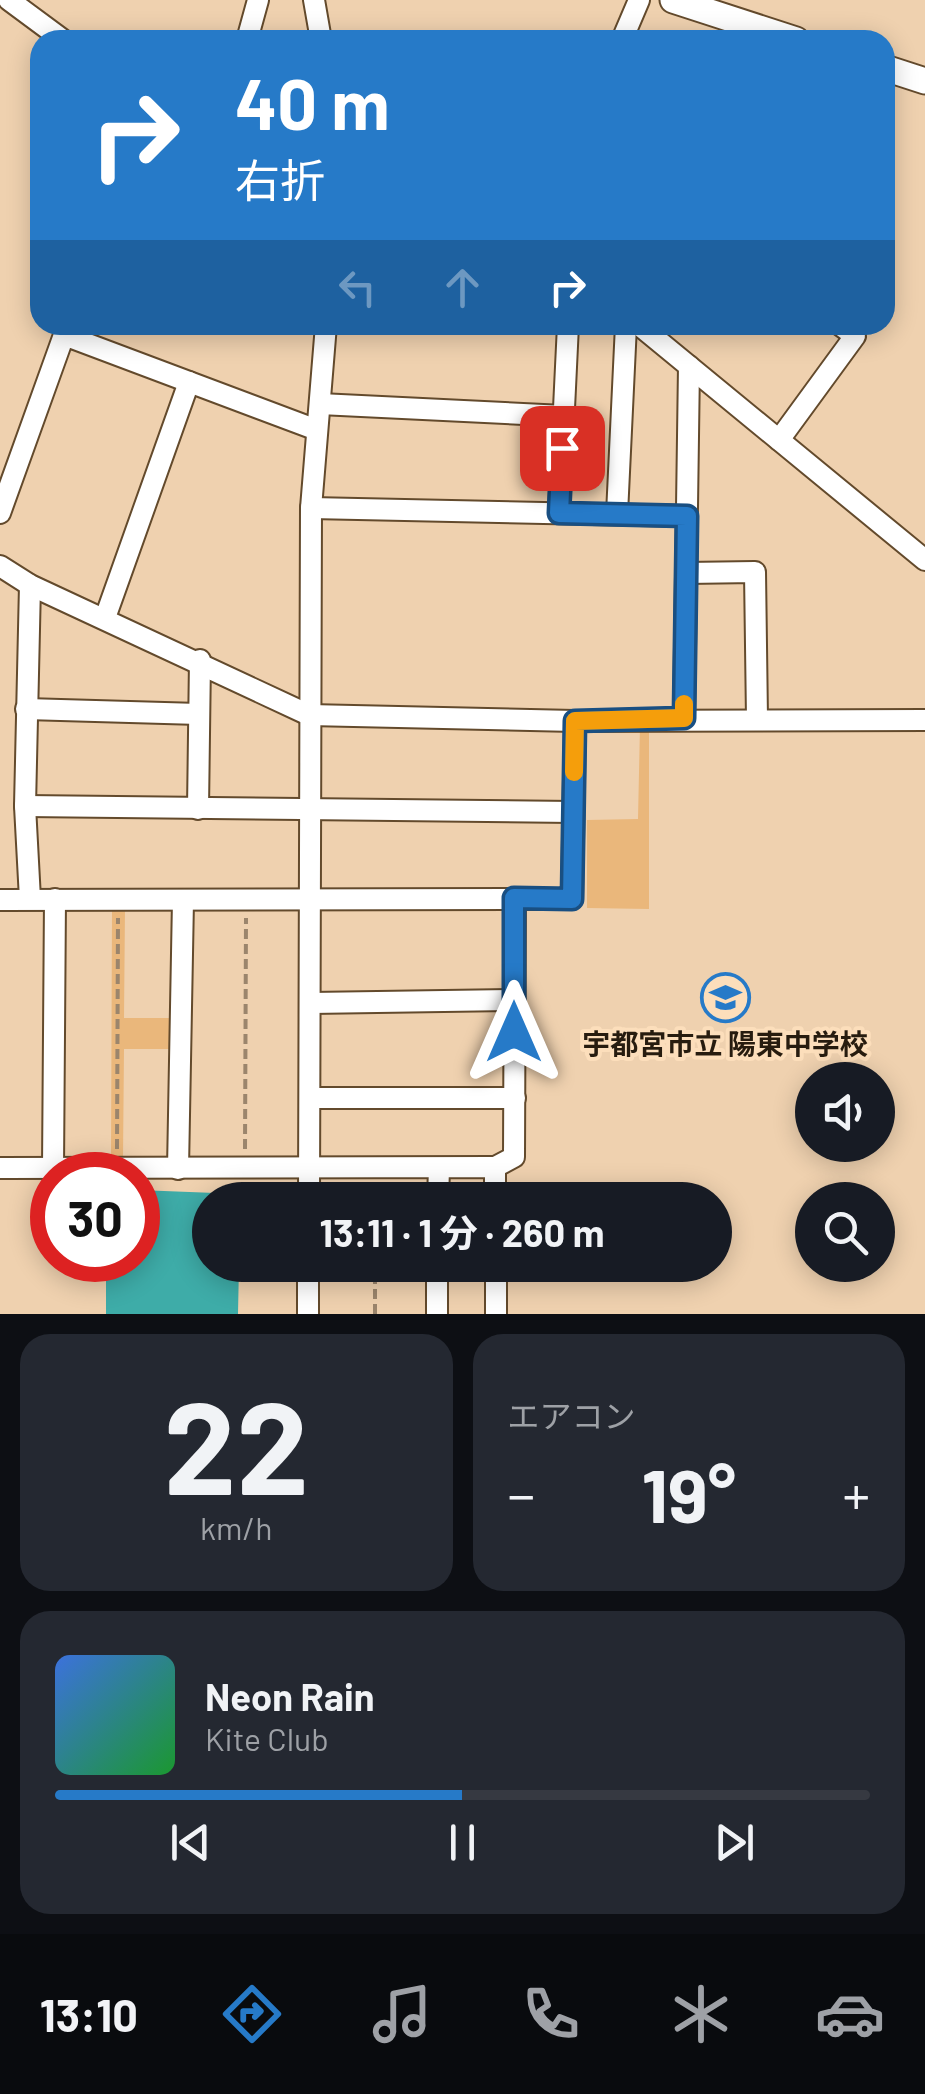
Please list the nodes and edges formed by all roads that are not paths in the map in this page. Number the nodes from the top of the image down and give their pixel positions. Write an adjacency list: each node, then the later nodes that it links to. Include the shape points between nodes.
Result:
1 (9, 0): 6 (street)
2 (258, 0): 7 (street)
3 (314, 0): 8 (street)
4 (639, 0): 9 (street)
5 (672, 0): 10 (street)
6 (50, 30)
7 (250, 30)
8 (319, 30)
9 (626, 30)
10 (765, 30)
11 (895, 71): 12 (street)
12 (925, 81)
13 (64, 335): 27 (street)
14 (67, 335): 21 (street)
15 (325, 335): 22 (street)
16 (568, 335): 23 (street)
17 (626, 335): 29 (street)
18 (651, 335): 20 (street)
19 (854, 335): 25 (street)
20 (689, 366): 25 (street); 30 (street)
21 (190, 382): 24 (street); 35 (street)
22 (320, 404): 23 (street); 24 (street)
23 (564, 416): 28 (street)
24 (317, 430): 26 (street)
25 (779, 440): 31 (street)
26 (311, 508): 28 (street); 39 (street)
27 (0, 512)
28 (559, 513): 29 (street)
29 (618, 514): 30 (street)
30 (687, 516): 33 (street)
31 (921, 550)
32 (0, 566): 34 (street)
33 (686, 573): 40 (street); 41 (street, via 755,572)
34 (30, 585): 35 (street); 37 (street)
35 (105, 618): 36 (street)
36 (200, 660): 38 (street); 39 (street)
37 (26, 709): 38 (street); 44 (street)
38 (199, 714): 45 (street)
39 (309, 714): 43 (street); 46 (street)
40 (684, 718): 41 (street); 43 (street)
41 (757, 719): 42 (street)
42 (925, 720)
43 (575, 721): 47 (street)
44 (25, 806): 45 (street); 52 (street)
45 (198, 809): 46 (street)
46 (309, 810): 47 (street); 48 (street)
47 (573, 812): 49 (street, via 572,899)
48 (310, 898): 49 (street); 53 (street); 55 (street)
49 (514, 898): 54 (street)
50 (54, 899): 52 (street); 53 (street); 58 (street)
51 (0, 900): 52 (street)
52 (30, 900)
53 (182, 900): 65 (street)
54 (514, 1000): 55 (street); 57 (street)
55 (311, 1003): 56 (street)
56 (310, 1098): 57 (street); 62 (street)
57 (514, 1098): 59 (street, via 514,1157)
58 (52, 1152)
59 (495, 1167): 63 (street); 68 (street)
60 (0, 1168): 61 (street)
61 (30, 1168)
62 (309, 1168): 63 (street); 65 (street); 66 (street)
63 (439, 1168): 67 (street)
64 (160, 1169): 65 (street)
65 (178, 1169)
66 (309, 1182)
67 (439, 1182)
68 (495, 1182)
69 (308, 1282): 72 (street)
70 (438, 1282): 73 (street)
71 (496, 1282): 74 (street)
72 (308, 1314)
73 (437, 1314)
74 (496, 1314)

